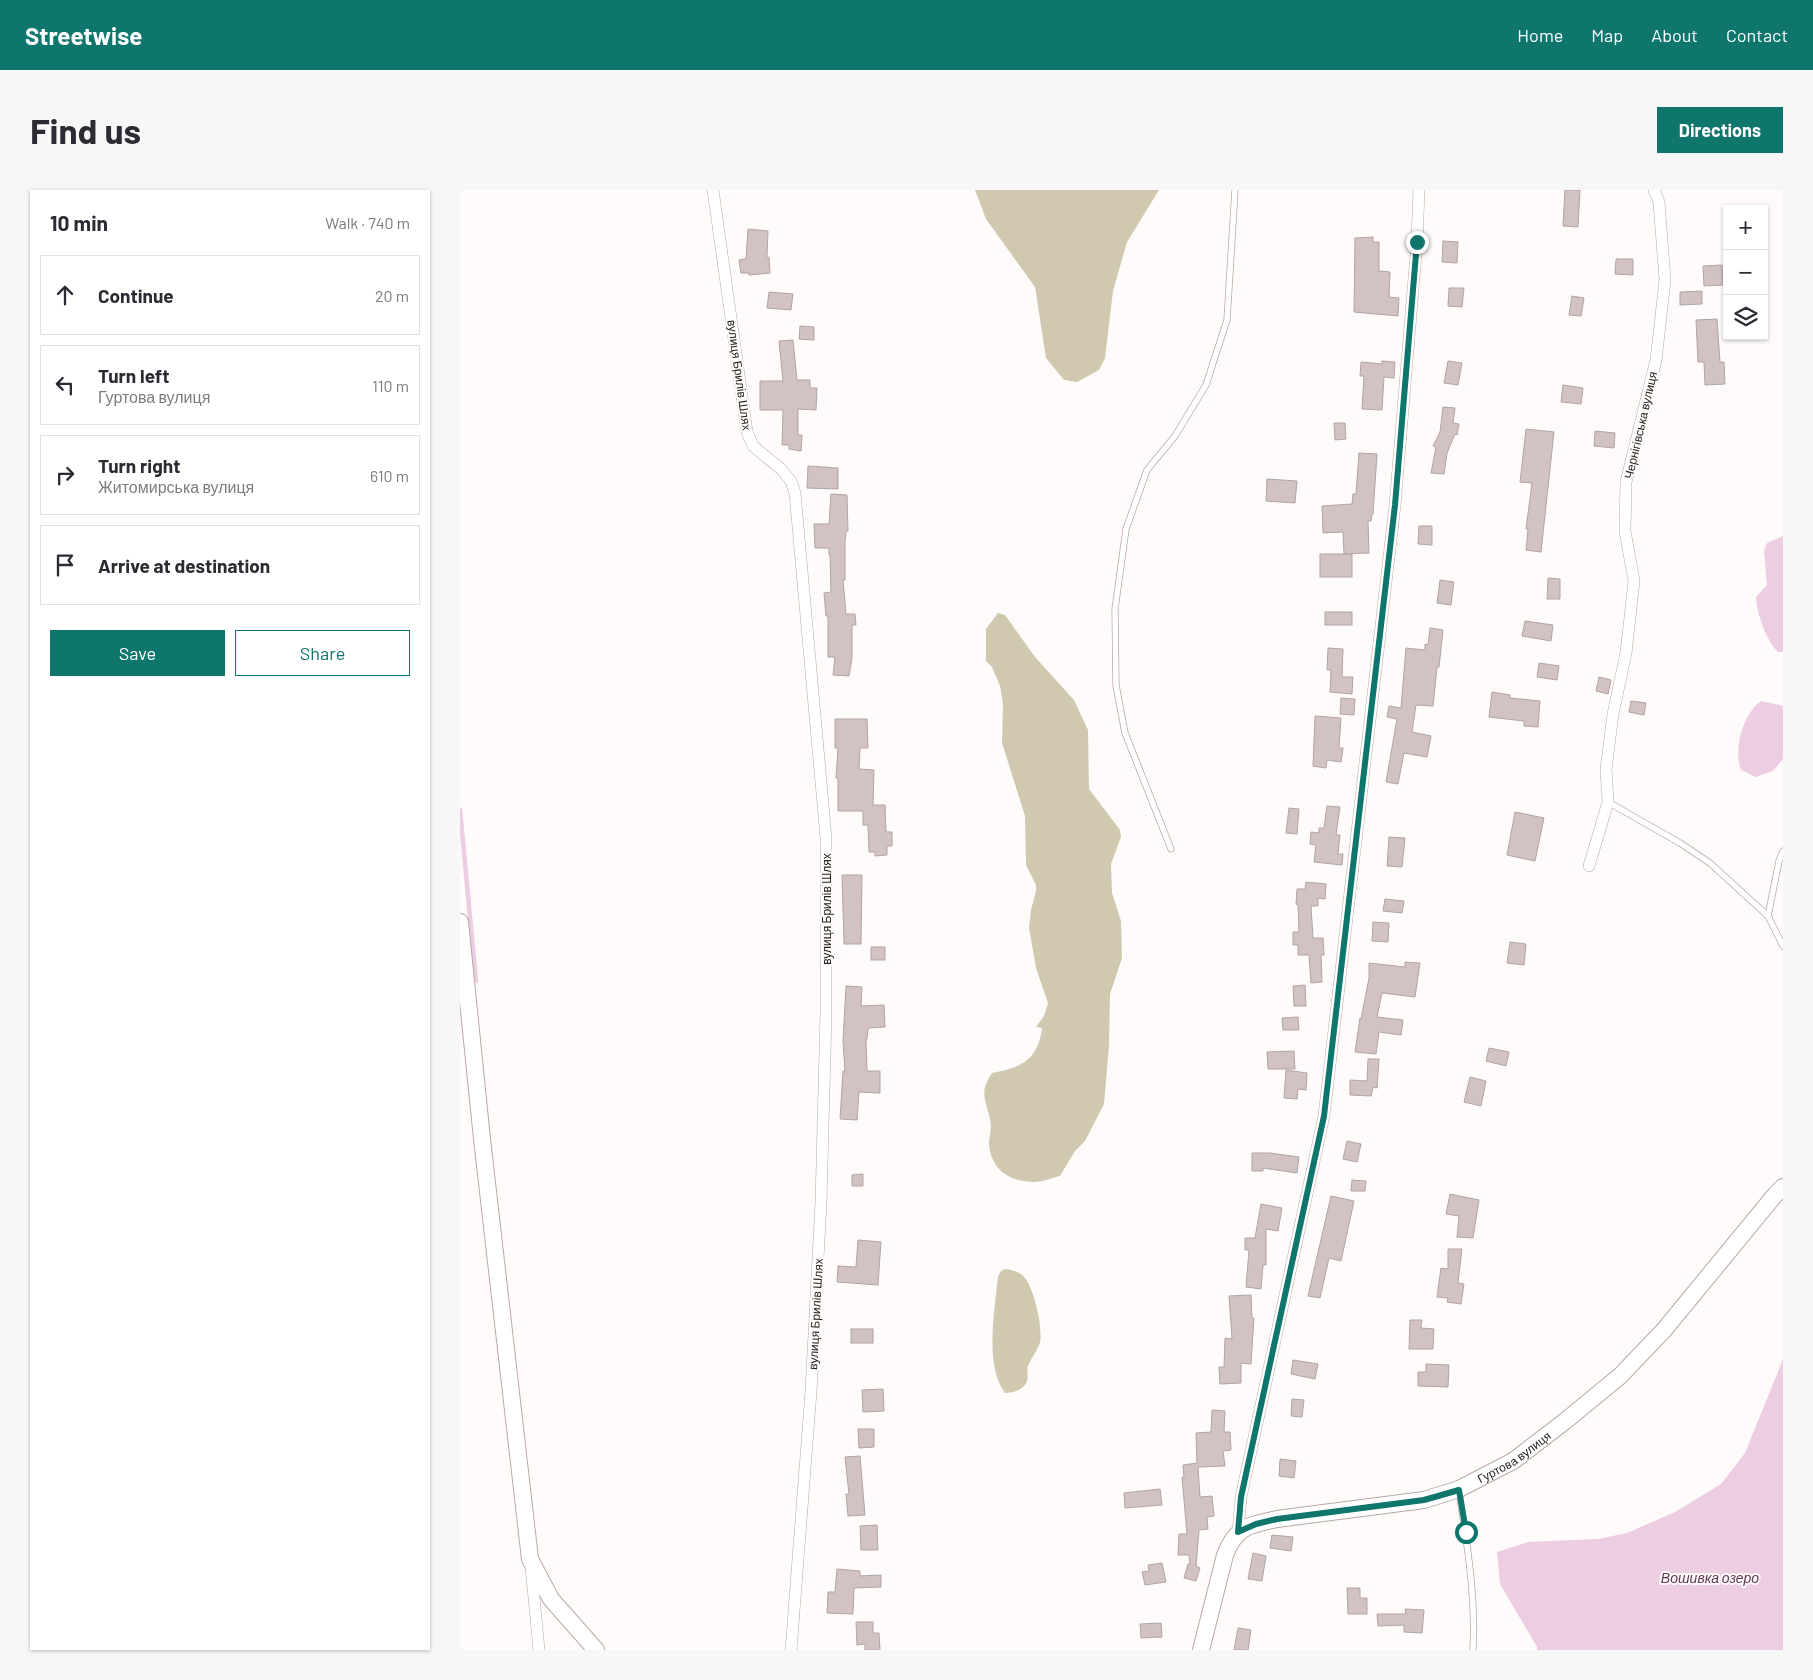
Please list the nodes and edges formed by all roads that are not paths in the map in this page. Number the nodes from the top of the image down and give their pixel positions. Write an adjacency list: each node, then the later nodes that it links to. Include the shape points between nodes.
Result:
1 (713, 190): 18 (street, вулиця Брилів Шлях, via 747,432 753,446 781,469 795,493 826,838 826,1014 820,1211 810,1401)
2 (1235, 190): 6 (lane, via 1227,320 1206,385 1174,436 1147,470 1126,529 1116,609 1116,685 1125,733)
3 (1419, 190): 14 (street, via 1395,505 1324,1116 1241,1497)
4 (1654, 190): 5 (street, Чернігівська вулиця, via 1659,202 1665,280 1656,360 1626,482 1625,531 1634,581 1626,653 1606,769)
5 (1608, 802): 8 (street, Чернігівська вулиця); 9 (lane, via 1710,863)
6 (1171, 849)
7 (1783, 851): 9 (lane)
8 (1589, 866)
9 (1768, 916): 11 (lane)
10 (460, 922): 15 (street)
11 (1783, 946)
12 (1783, 1188): 13 (street, Гуртова вулиця, via 1664,1330 1620,1376 1513,1461)
13 (1459, 1490): 14 (street, Гуртова вулиця, via 1424,1500 1277,1519); 20 (lane, via 1466,1532)
14 (1238, 1532): 19 (street, via 1225,1555)
15 (530, 1559): 16 (street); 17 (street, via 551,1598)
16 (539, 1650)
17 (596, 1650)
18 (791, 1650)
19 (1201, 1650)
20 (1473, 1650)

